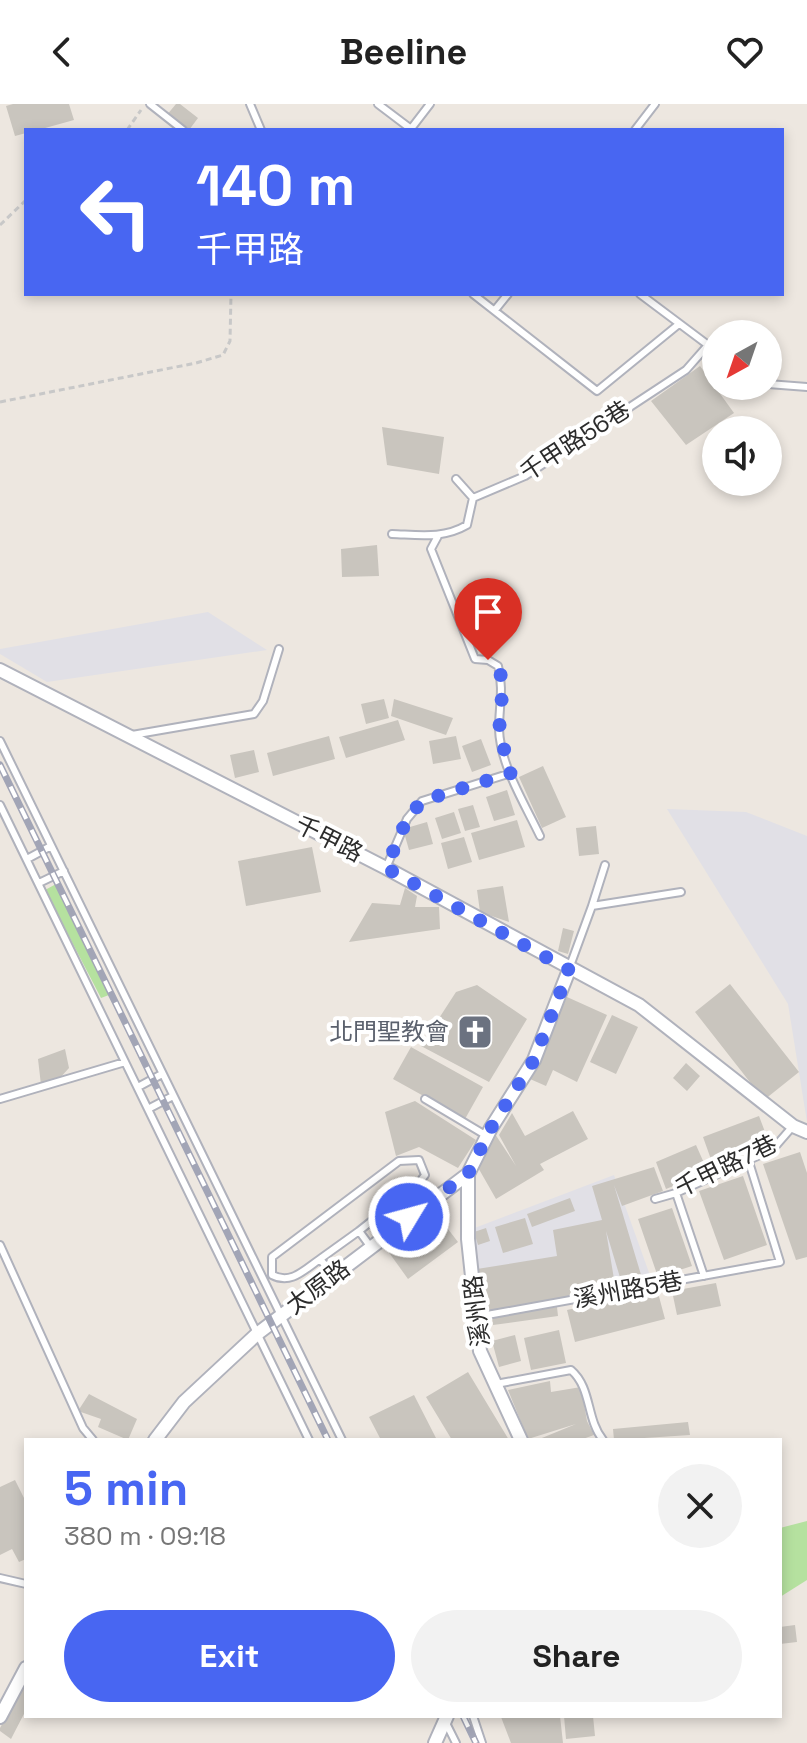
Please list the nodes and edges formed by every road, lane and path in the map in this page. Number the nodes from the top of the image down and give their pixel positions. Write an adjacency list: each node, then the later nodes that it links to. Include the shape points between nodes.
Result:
1 (148, 104): 6 (path); 7 (lane)
2 (250, 104): 8 (lane)
3 (378, 104): 9 (lane)
4 (430, 104): 10 (lane)
5 (655, 104): 11 (lane)
6 (129, 128)
7 (180, 128)
8 (260, 128)
9 (408, 128)
10 (412, 128)
11 (637, 128)
12 (24, 202): 13 (path)
13 (0, 225)
14 (231, 296): 24 (path, via 230,341 223,355)
15 (476, 296): 18 (lane)
16 (506, 296): 18 (lane)
17 (643, 296): 19 (lane)
18 (495, 310): 19 (lane, via 597,391)
19 (679, 324): 20 (lane)
20 (702, 341)
21 (702, 352): 26 (lane, 千甲路56巷, via 686,370 525,476)
22 (782, 385): 23 (lane)
23 (807, 387)
24 (0, 402)
25 (456, 479): 26 (lane)
26 (473, 498): 28 (lane, via 467,525)
27 (392, 534): 28 (lane)
28 (438, 536): 33 (lane, via 431,549 475,659 498,666 503,683 499,732)
29 (279, 649): 31 (lane, via 254,714)
30 (0, 670): 31 (street, 千甲路)
31 (128, 736): 39 (street, 千甲路)
32 (0, 741): 36 (lane)
33 (511, 773): 35 (lane); 39 (lane, via 422,801 407,819)
34 (0, 805): 37 (lane)
35 (540, 836)
36 (51, 846): 37 (lane); 40 (lane)
37 (27, 859): 41 (lane)
38 (605, 865): 43 (lane)
39 (386, 868): 44 (street, 千甲路)
40 (64, 871): 41 (lane); 46 (lane)
41 (39, 883): 45 (lane)
42 (681, 892): 43 (lane)
43 (592, 906): 44 (lane)
44 (569, 970): 52 (street, 千甲路, via 639,1005); 54 (street, 太原路, via 534,1060)
45 (125, 1062): 47 (lane); 49 (lane)
46 (162, 1074): 47 (lane); 48 (lane)
47 (138, 1087): 51 (lane)
48 (173, 1096): 51 (lane); 65 (lane)
49 (0, 1099)
50 (425, 1099): 54 (lane)
51 (148, 1109): 67 (lane)
52 (793, 1126): 53 (street, 千甲路); 55 (lane, 千甲路7巷, via 773,1149)
53 (807, 1132)
54 (487, 1136): 56 (street, 太原路)
55 (748, 1159): 57 (lane, 千甲路7巷); 64 (lane, 溪州路5巷, via 780,1262)
56 (468, 1174): 61 (street, 太原路); 66 (street, 溪州路)
57 (676, 1193): 58 (lane, 千甲路7巷); 64 (lane)
58 (655, 1199)
59 (359, 1231): 61 (lane); 62 (lane); 62 (lane, via 418,1184 425,1175 419,1160 399,1161 272,1257 272,1275 289,1280)
60 (0, 1245): 69 (lane)
61 (370, 1246): 63 (street, 太原路)
62 (320, 1259): 63 (lane)
63 (333, 1275): 65 (street, 太原路)
64 (704, 1276): 66 (lane, 溪州路5巷)
65 (280, 1316): 67 (street, 太原路); 72 (lane)
66 (476, 1317): 68 (street, 溪州路, via 480,1351)
67 (257, 1334): 70 (street, 太原路, via 184,1402); 71 (lane)
68 (493, 1385): 73 (street, 溪州路); 74 (lane, via 571,1370 582,1380)
69 (91, 1438)
70 (157, 1438)
71 (308, 1438)
72 (341, 1438)
73 (520, 1438)
74 (602, 1438)
75 (0, 1578): 76 (lane)
76 (24, 1584)
77 (24, 1672): 78 (street)
78 (0, 1717)
79 (445, 1718): 81 (street); 82 (lane)
80 (474, 1718): 83 (lane)
81 (435, 1743)
82 (456, 1743)
83 (482, 1743)

